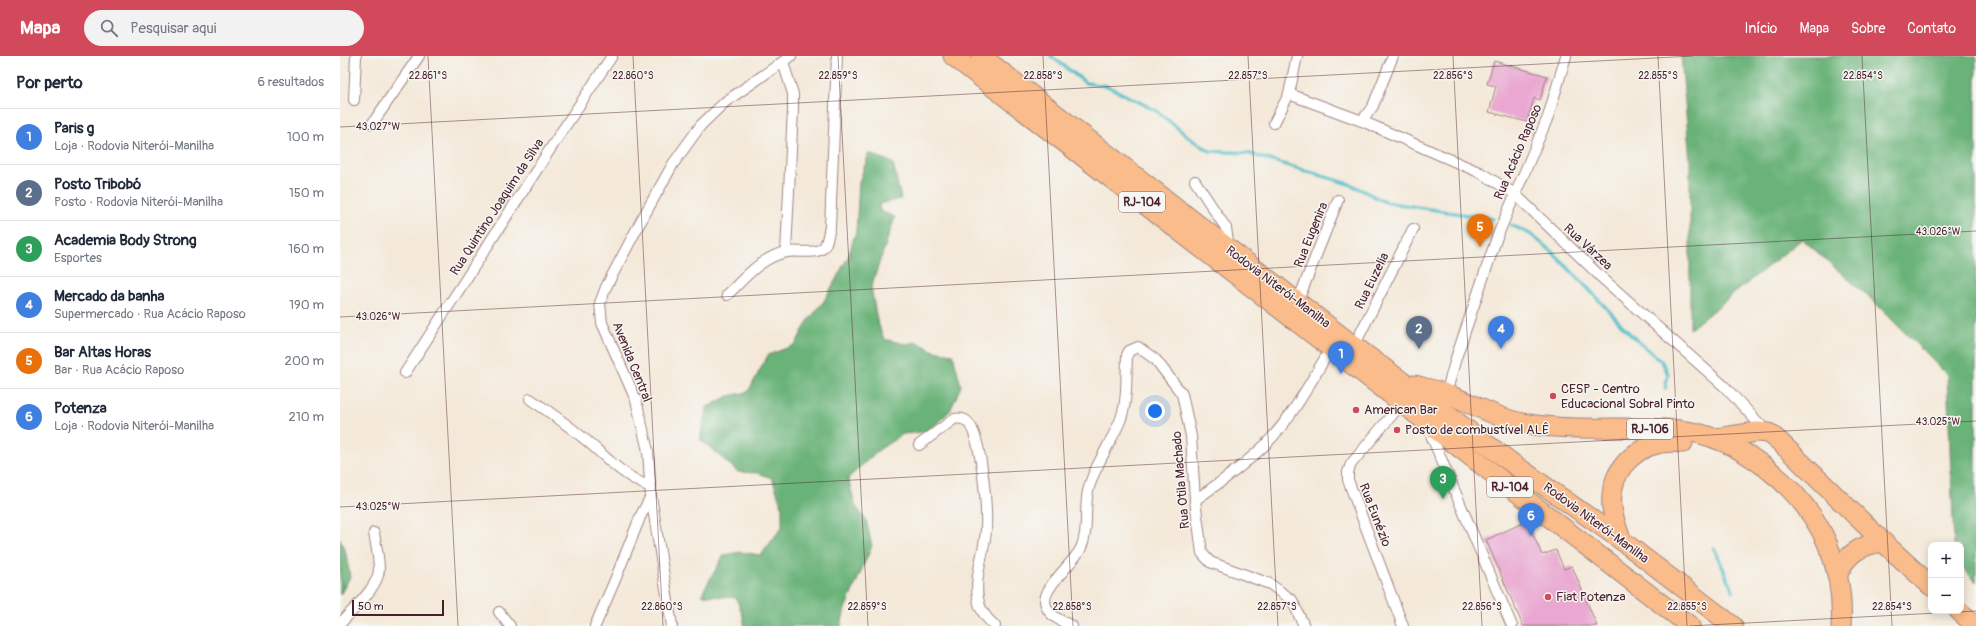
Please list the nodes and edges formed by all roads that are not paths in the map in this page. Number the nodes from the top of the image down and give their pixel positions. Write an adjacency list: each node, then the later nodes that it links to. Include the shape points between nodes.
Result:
1 (356, 56): 12 (street)
2 (419, 56): 15 (street)
3 (612, 56): 26 (street, Rua Quintino Joaquim da Silva)
4 (837, 56): 21 (street, via 830,227 826,243 823,248 816,250)
5 (953, 56): 25 (highway, Rodovia Niterói-Manilha / RJ-104)
6 (981, 56): 20 (highway, Rodovia Niterói-Manilha / RJ-104)
7 (1297, 56): 11 (street)
8 (1393, 56): 13 (street, via 1373,106)
9 (1566, 56): 17 (street, Rua Acácio Raposo, via 1548,117)
10 (787, 59): 21 (street, via 794,109); 35 (street, Avenida Central, via 726,102 701,126 673,164 640,221 600,303 602,323 636,400 648,452)
11 (1289, 94): 13 (street, Rua Várzea); 14 (street)
12 (354, 100)
13 (1362, 121): 17 (street, Rua Várzea, via 1481,173)
14 (1274, 123)
15 (372, 124)
16 (1195, 181): 20 (street, via 1226,228)
17 (1515, 194): 28 (street, Rua Acácio Raposo, via 1496,237); 32 (street, Rua Várzea, via 1601,277 1724,386)
18 (1338, 200): 23 (street, Rua Eugenira)
19 (1413, 228): 24 (street, Rua Euzelia)
20 (1229, 250): 23 (highway, Rodovia Niterói-Manilha / RJ-104)
21 (786, 252): 22 (street, via 758,266)
22 (727, 295)
23 (1298, 301): 24 (highway, Rodovia Niterói-Manilha / RJ-104)
24 (1354, 346): 27 (highway, Rodovia Niterói-Manilha / RJ-104)
25 (1331, 348): 30 (highway, Rodovia Niterói-Manilha / RJ-104); 36 (street, via 1297,404 1266,444 1229,477)
26 (405, 373)
27 (1402, 381): 28 (highway, RJ-106); 38 (highway, Rodovia Niterói-Manilha / RJ-104)
28 (1446, 394): 33 (highway, RJ-106, via 1487,412 1526,424 1563,429 1680,430)
29 (530, 399): 35 (street, via 558,417 624,473)
30 (1402, 403): 31 (highway, Rodovia Niterói-Manilha / RJ-104); 53 (street, Rua Eunézio, via 1351,464 1348,480)
31 (1427, 424): 46 (highway, Rodovia Niterói-Manilha / RJ-104); 54 (street)
32 (1769, 433): 33 (highway, via 1757,432); 39 (highway)
33 (1716, 438): 40 (highway, RJ-106, via 1754,459 1797,497 1826,542)
34 (919, 446): 50 (street, via 954,419 966,420 971,426 982,467 985,498 986,530 976,583 978,600 986,618)
35 (651, 492): 48 (street); 49 (street, Avenida Central)
36 (1195, 500): 51 (street, Rua Otila Machado, via 1191,436 1182,394 1156,360 1138,347 1133,348 1127,355 1120,420 1088,490 1085,532 1080,548 1048,591 1045,600 1055,618); 52 (street, Rua Otila Machado, via 1202,553 1210,562 1270,584 1292,600)
37 (374, 533): 45 (street, via 378,577 374,586)
38 (1621, 540): 44 (highway, RJ-106, via 1612,508 1612,493 1621,467 1630,457 1656,443 1672,441 1711,447 1728,453 1745,463 1767,482 1801,522 1813,542 1821,563); 55 (highway, Rodovia Niterói-Manilha / RJ-104)
39 (1883, 542): 40 (highway, via 1864,546 1853,553 1842,564); 41 (highway)
40 (1837, 576): 44 (highway, RJ-106)
41 (1928, 583)
42 (499, 612): 47 (street)
43 (1962, 614): 56 (highway)
44 (1835, 623)
45 (340, 624)
46 (1686, 624)
47 (510, 626)
48 (595, 626)
49 (672, 626)
50 (995, 626)
51 (1072, 626)
52 (1304, 626)
53 (1403, 626)
54 (1512, 626)
55 (1733, 626)
56 (1976, 626)

